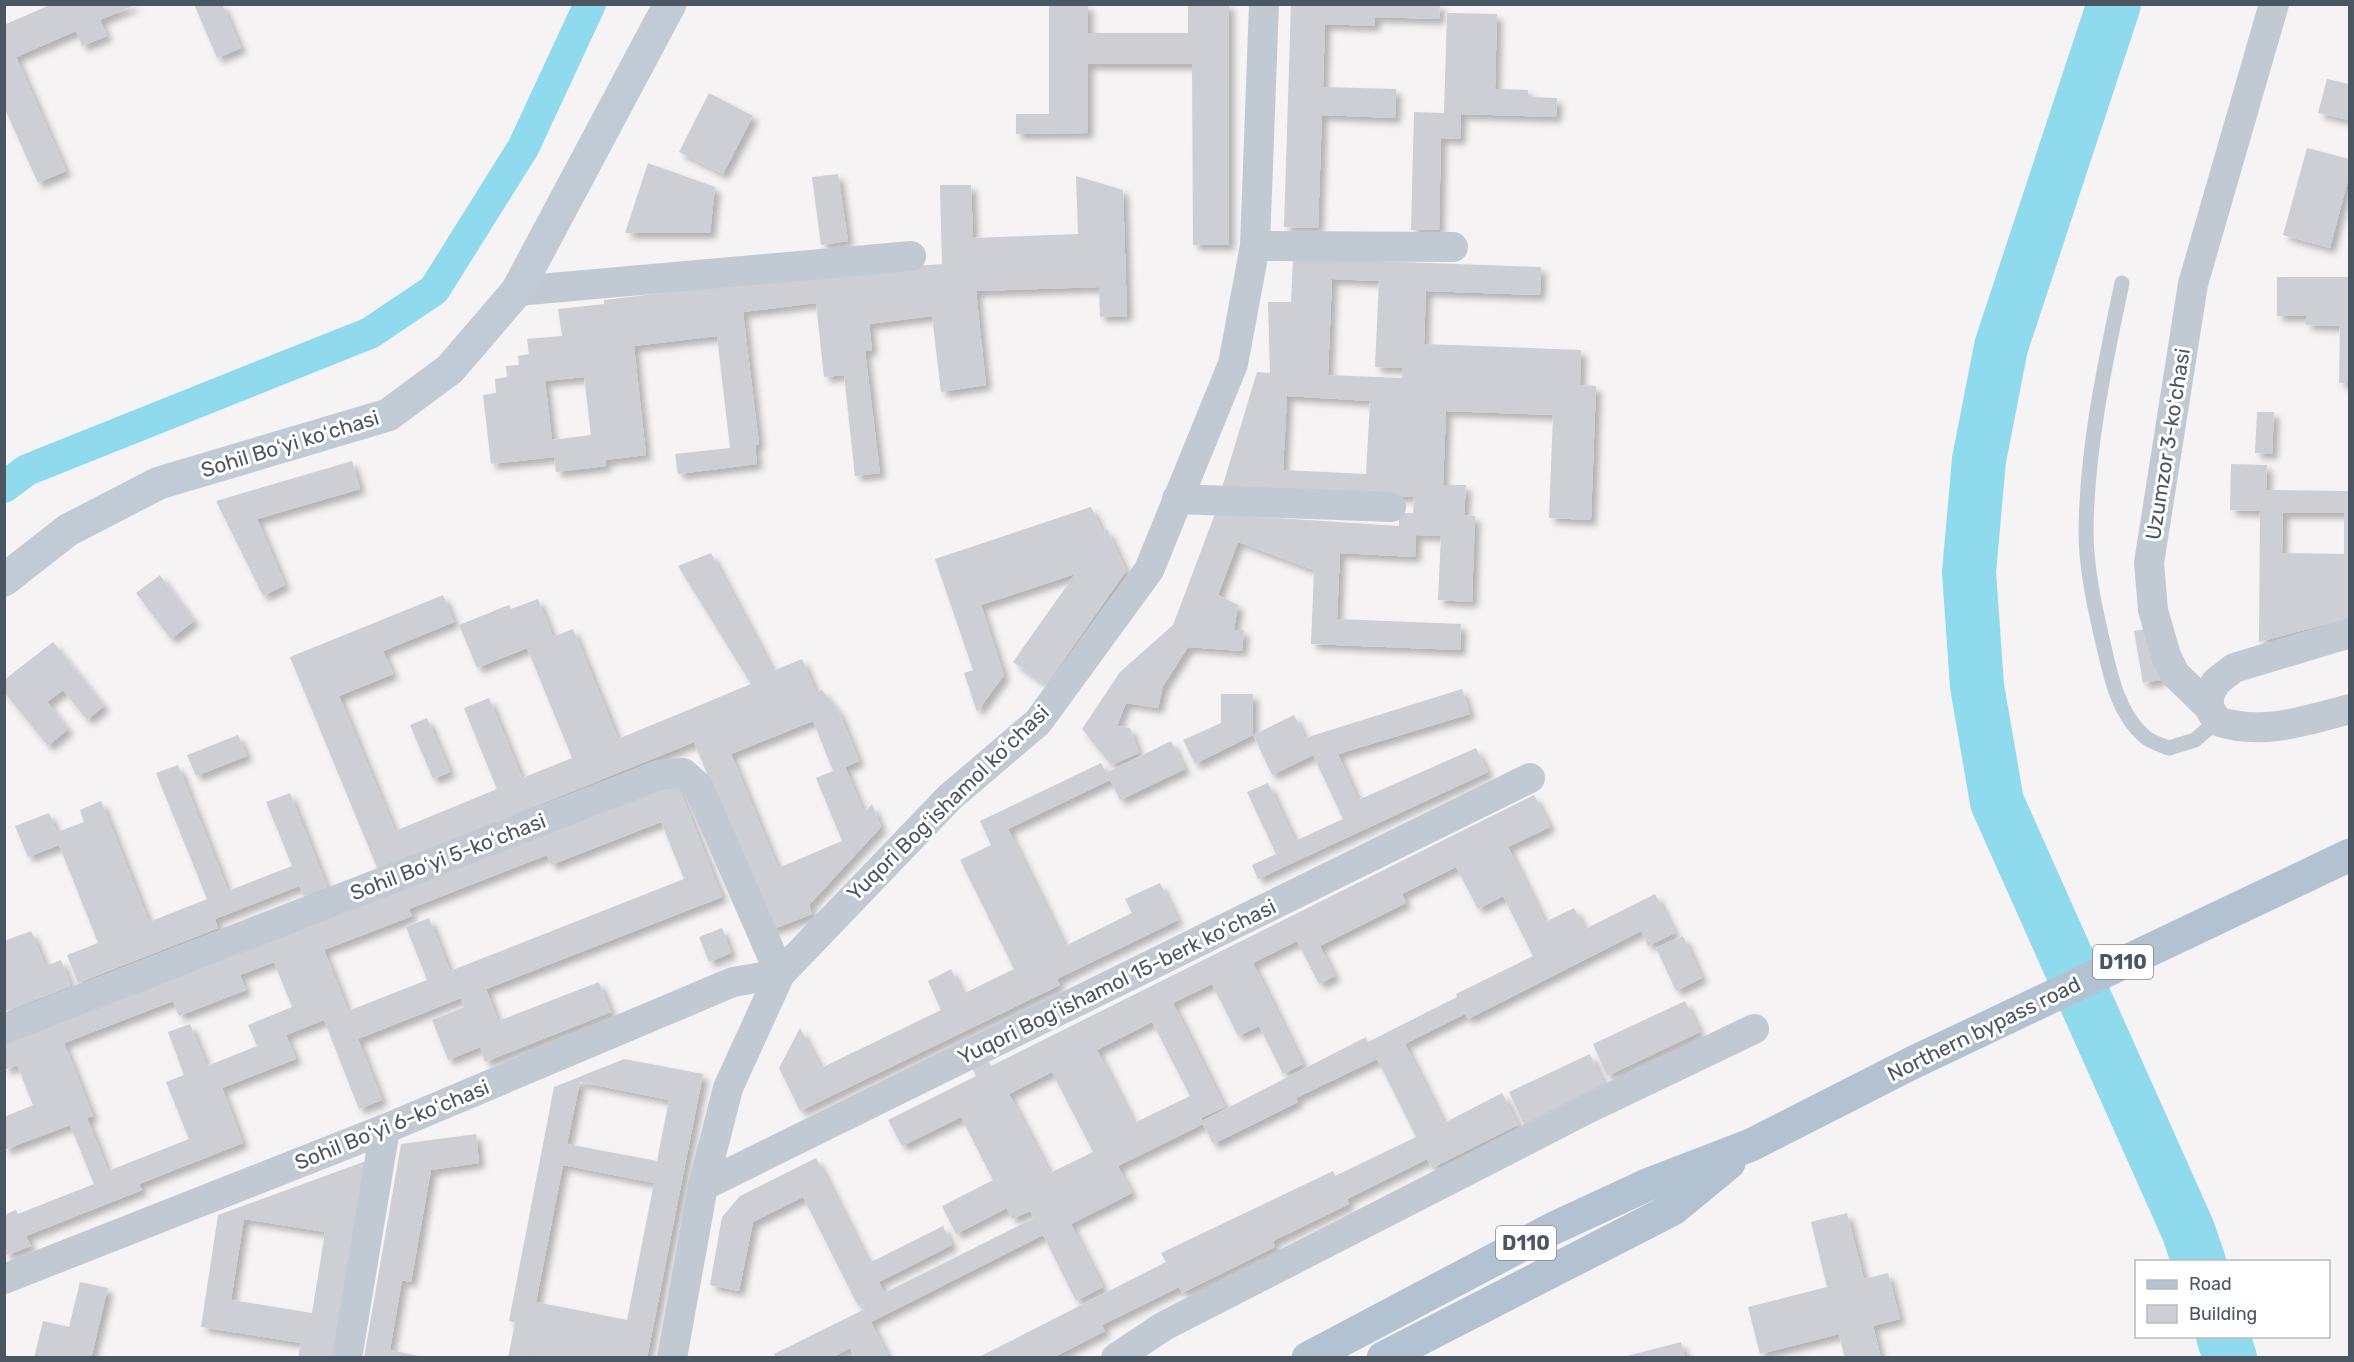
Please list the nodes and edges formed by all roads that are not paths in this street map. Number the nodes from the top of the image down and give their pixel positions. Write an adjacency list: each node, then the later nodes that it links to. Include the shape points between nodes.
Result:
1 (670, 4): 8 (main road, Sohil Boʻyi koʻchasi)
2 (1264, 4): 4 (street, Yuqori Bogʻishamol koʻchasi)
3 (2274, 4): 14 (street, Uzumzor 3-koʻchasi, via 2193,284 2149,563 2153,610 2166,656 2175,674)
4 (1255, 246): 5 (street); 9 (street, Yuqori Bogʻishamol koʻchasi, via 1233,364)
5 (1453, 247)
6 (911, 256): 8 (street)
7 (2122, 283): 14 (lane, via 2090,467 2086,532 2094,606 2111,677 2126,715 2145,737 2169,748 2195,740)
8 (517, 291): 11 (main road, Sohil Boʻyi koʻchasi, via 450,369 388,415 159,483 68,530)
9 (1177, 499): 10 (street); 17 (street, Yuqori Bogʻishamol koʻchasi, via 1149,570 1038,722 950,797)
10 (1391, 507)
11 (4, 580)
12 (2349, 633): 14 (street, via 2234,668 2216,682 2210,693)
13 (2349, 709): 14 (street, via 2284,726 2247,729)
14 (2213, 714)
15 (1530, 778): 22 (street, Yuqori Bogʻishamol 15-berk koʻchasi)
16 (2342, 858): 21 (main road, Northern bypass road / D110, via 1911,1063)
17 (780, 974): 18 (street, Sohil Boʻyi 5-koʻchasi, via 699,786 683,773 667,774); 20 (street, Sohil Boʻyi 6-koʻchasi, via 733,982); 22 (street, Yuqori Bogʻishamol koʻchasi, via 728,1088)
18 (4, 1029)
19 (1754, 1029): 26 (street, via 1587,1109 1164,1326)
20 (386, 1130): 23 (street, Sohil Boʻyi 6-koʻchasi); 24 (street)
21 (1751, 1145): 27 (main road, Northern bypass road / D110, via 1647,1185 1554,1228); 28 (main road, Northern bypass road / D110, via 1673,1209)
22 (704, 1186): 25 (street, Yuqori Bogʻishamol koʻchasi)
23 (4, 1279)
24 (347, 1358)
25 (672, 1358)
26 (1116, 1358)
27 (1308, 1358)
28 (1383, 1358)

